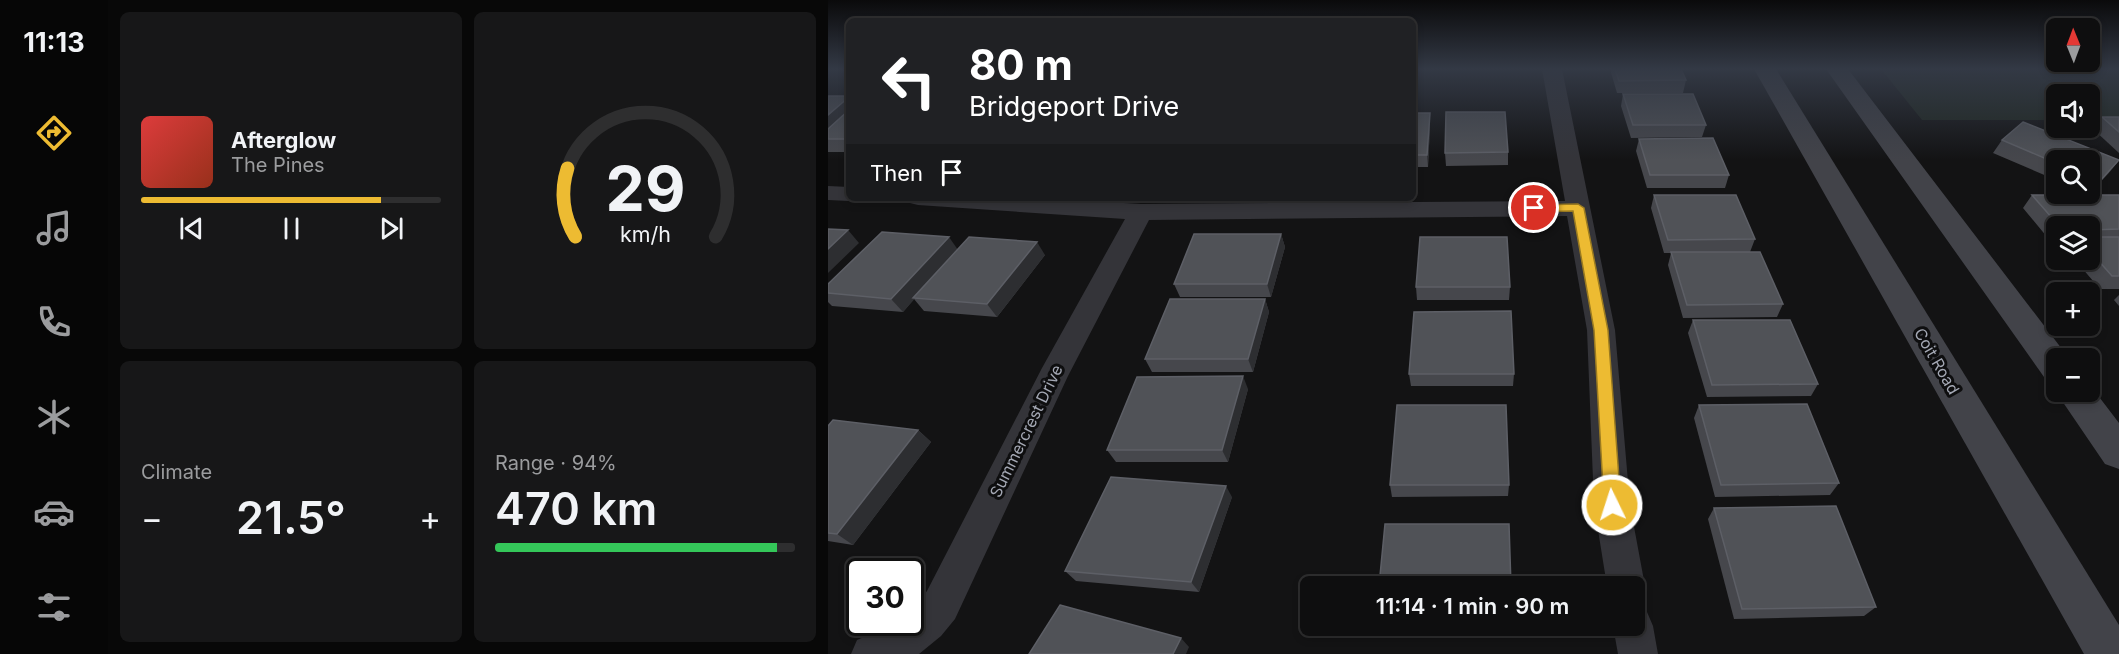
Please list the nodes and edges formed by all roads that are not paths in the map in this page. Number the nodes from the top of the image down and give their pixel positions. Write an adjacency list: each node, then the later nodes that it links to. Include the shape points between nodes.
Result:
1 (1558, 100): 7 (street)
2 (1783, 100): 16 (main road, Coit Road)
3 (1859, 100): 9 (main road)
4 (828, 193): 5 (street)
5 (846, 194)
6 (966, 201): 8 (street)
7 (1578, 208): 8 (street); 12 (street, via 1601,330 1612,505)
8 (1141, 212): 14 (street, Summercrest Drive, via 1053,376 941,605 931,619)
9 (2046, 353)
10 (2082, 402): 11 (main road)
11 (2119, 452)
12 (1624, 576)
13 (1635, 636): 15 (street)
14 (887, 649)
15 (1638, 654)
16 (2109, 654)

